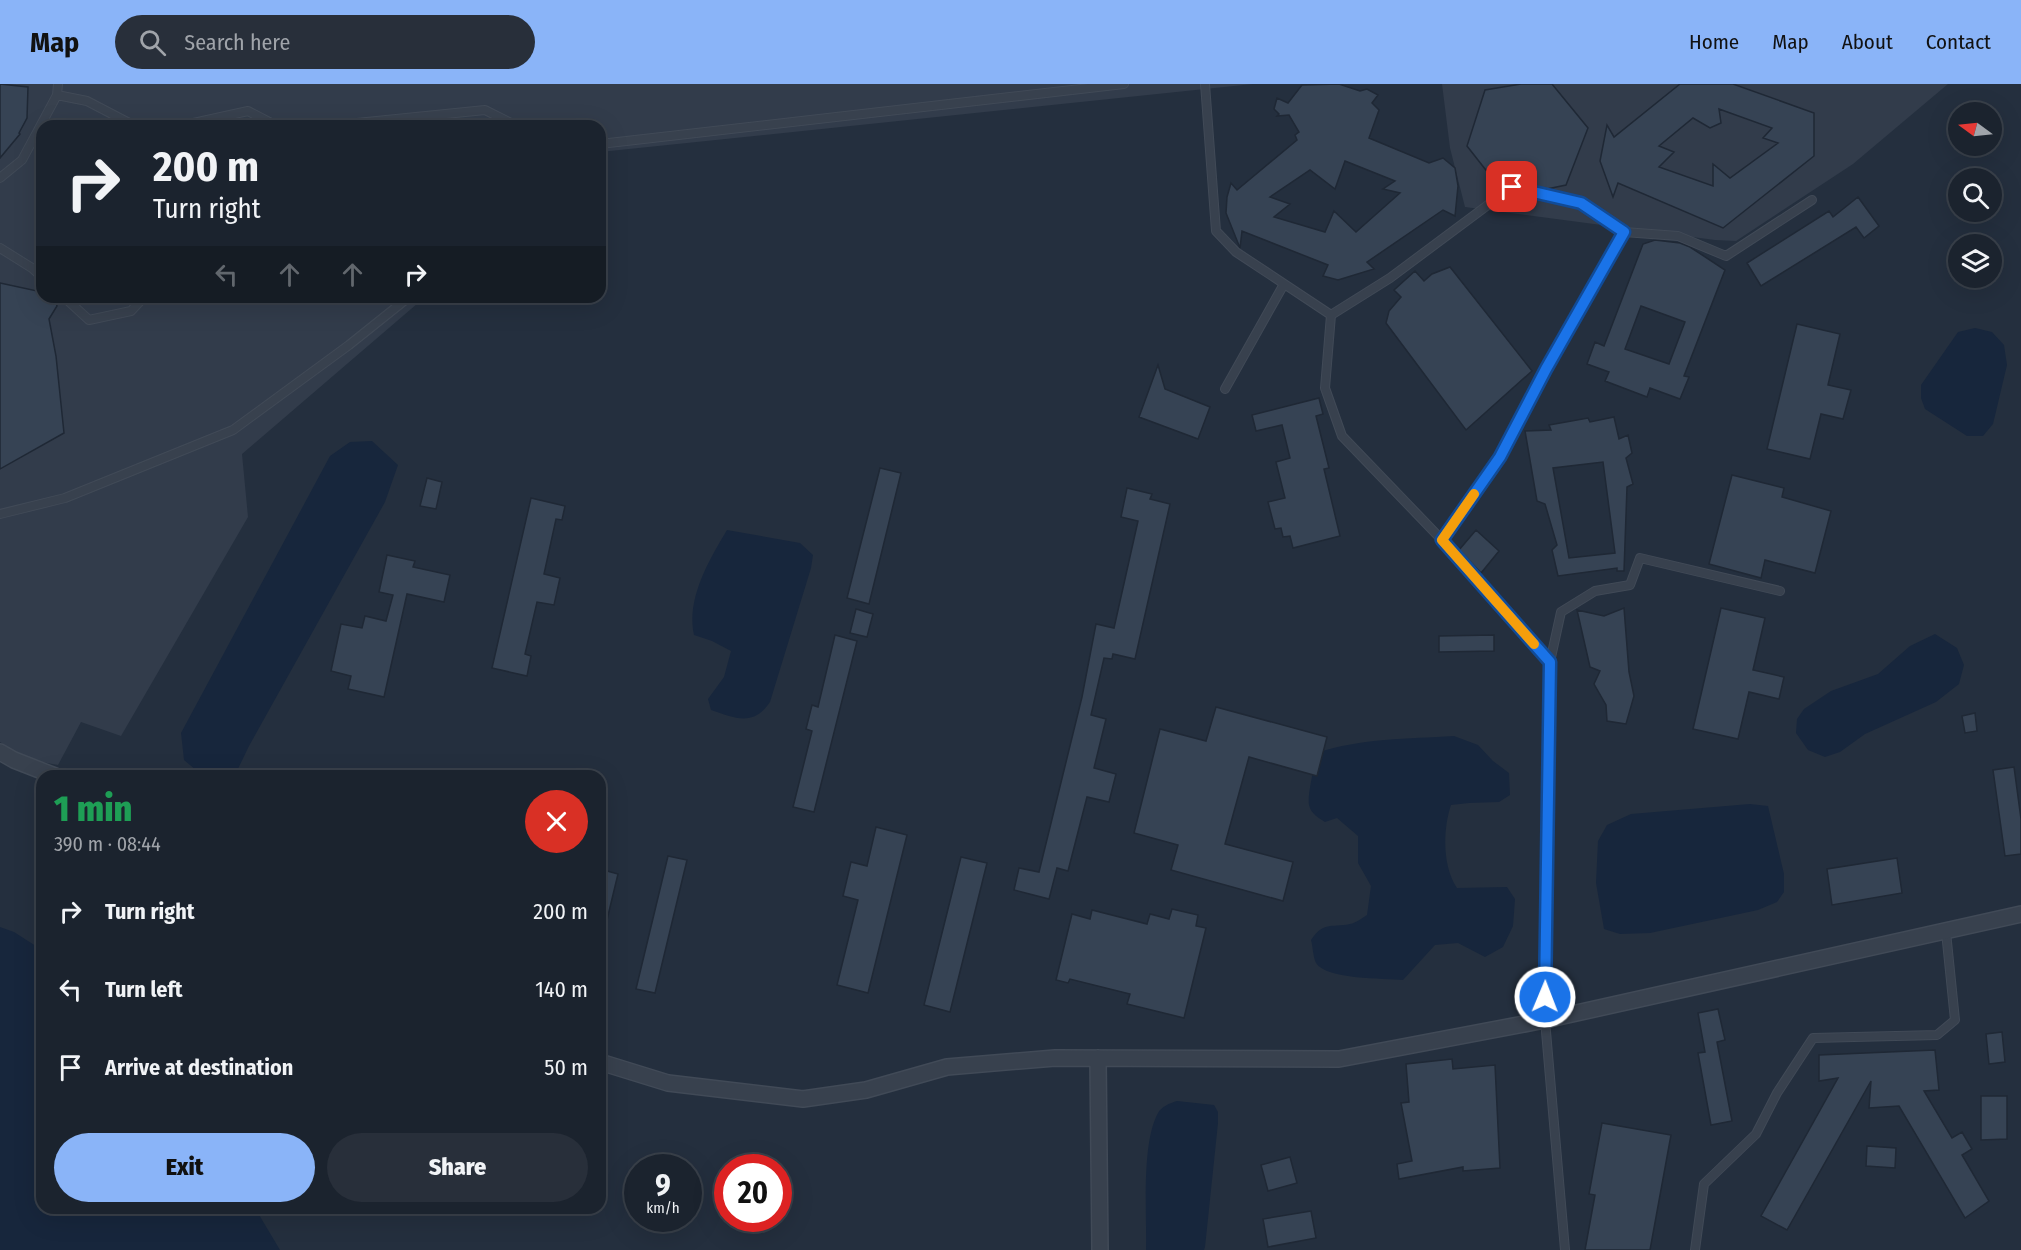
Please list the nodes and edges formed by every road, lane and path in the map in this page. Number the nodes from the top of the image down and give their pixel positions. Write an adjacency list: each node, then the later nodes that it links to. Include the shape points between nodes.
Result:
1 (58, 84): 4 (lane)
2 (1124, 84): 12 (lane)
3 (1205, 84): 18 (lane, via 1216,231 1236,252)
4 (57, 95): 5 (lane); 6 (lane, via 87,101)
5 (44, 120)
6 (123, 120)
7 (207, 120): 8 (lane, via 248,111)
8 (265, 120)
9 (386, 120): 10 (lane, via 485,110)
10 (505, 120)
11 (36, 134): 13 (lane, via 22,160)
12 (606, 143)
13 (0, 178)
14 (1812, 200): 15 (lane, via 1726,256 1678,236)
15 (1624, 232): 22 (lane, via 1581,203 1512,187 1390,278); 25 (lane, via 1500,457)
16 (0, 248): 17 (lane)
17 (36, 272)
18 (1284, 284): 22 (lane); 23 (lane)
19 (71, 303): 20 (lane, via 89,320 131,311)
20 (138, 303)
21 (401, 303): 24 (lane, via 233,430 65,498)
22 (1331, 315): 25 (lane, via 1325,388 1342,436)
23 (1225, 389)
24 (0, 514)
25 (1442, 540): 27 (lane)
26 (1780, 591): 27 (lane, via 1640,558 1630,585 1595,591 1561,612)
27 (1550, 662): 32 (lane)
28 (0, 752): 29 (street)
29 (40, 770)
30 (2021, 914): 31 (street)
31 (1946, 932): 32 (street); 37 (lane, via 1955,1020 1936,1035 1814,1038 1777,1093 1756,1134 1704,1184)
32 (1545, 1020): 33 (street, via 1339,1059); 36 (lane)
33 (1098, 1058): 34 (street, via 947,1067 866,1090 803,1099 668,1083); 35 (street)
34 (606, 1064)
35 (1100, 1250)
36 (1564, 1250)
37 (1695, 1250)

